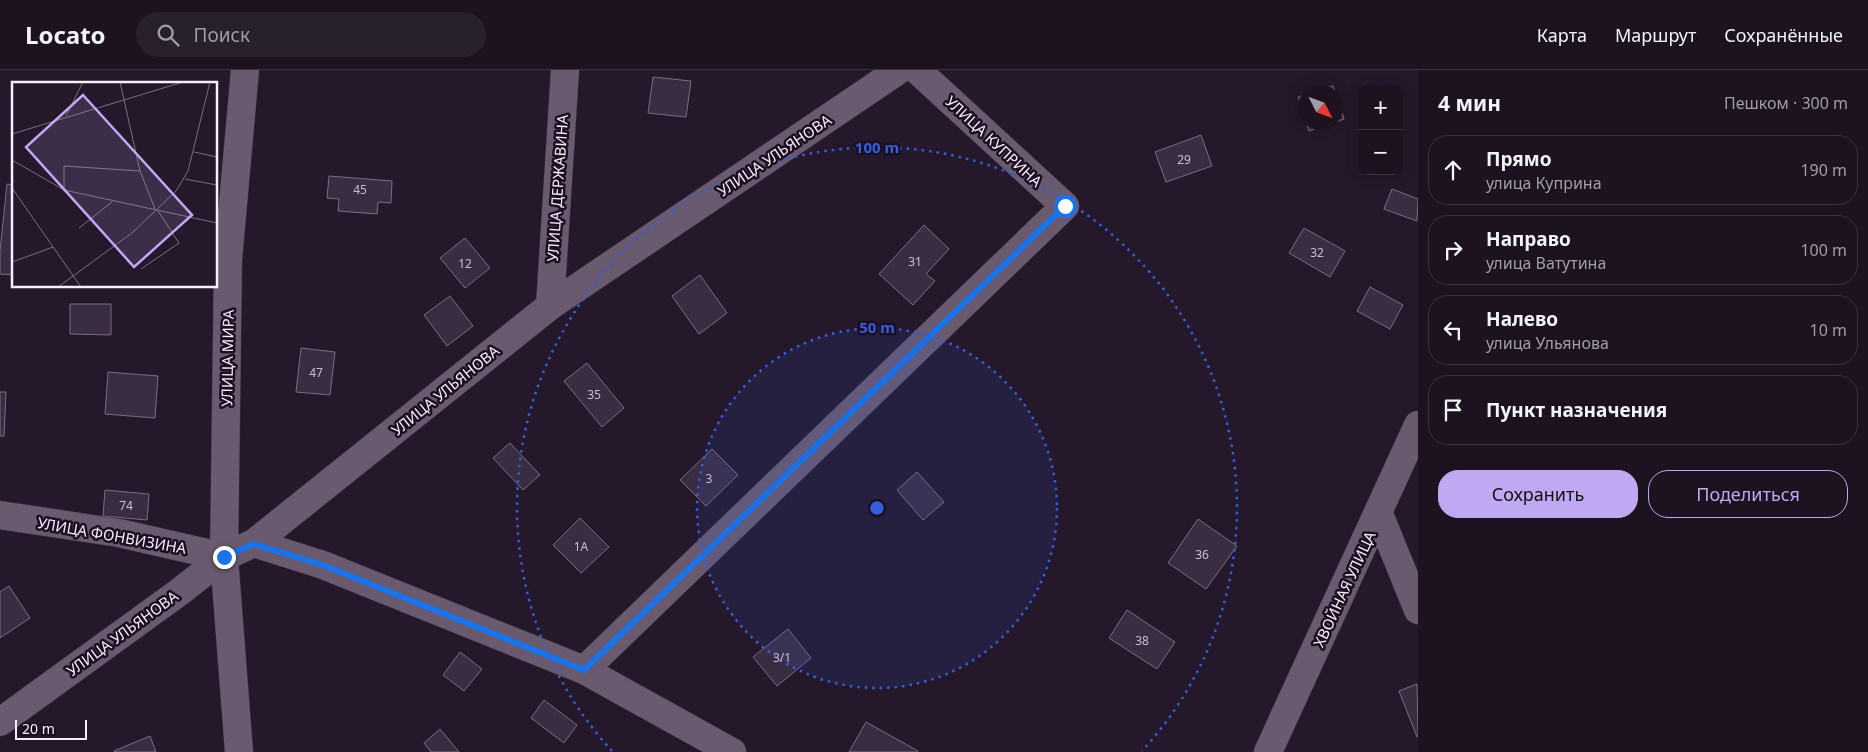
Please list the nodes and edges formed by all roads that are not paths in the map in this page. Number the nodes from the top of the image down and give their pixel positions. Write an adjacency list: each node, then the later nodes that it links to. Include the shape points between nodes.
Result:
1 (245, 70): 10 (street, УЛИЦА МИРА, via 228,260)
2 (565, 70): 5 (street, УЛИЦА ДЕРЖАВИНА)
3 (899, 70): 5 (street, УЛИЦА УЛЬЯНОВА)
4 (917, 70): 12 (street, УЛИЦА КУПРИНА, via 1065,206)
5 (550, 306): 9 (street, УЛИЦА УЛЬЯНОВА)
6 (1418, 425): 7 (street, ХВОЙНАЯ УЛИЦА)
7 (1378, 514): 11 (street); 16 (street, ХВОЙНАЯ УЛИЦА)
8 (0, 515): 10 (street, УЛИЦА ФОНВИЗИНА, via 119,532)
9 (254, 544): 10 (street, УЛИЦА УЛЬЯНОВА); 12 (street, via 323,565)
10 (224, 557): 13 (street, УЛИЦА УЛЬЯНОВА); 14 (street, УЛИЦА МИРА)
11 (1418, 610)
12 (584, 670): 15 (street)
13 (0, 722)
14 (239, 752)
15 (732, 752)
16 (1268, 752)

